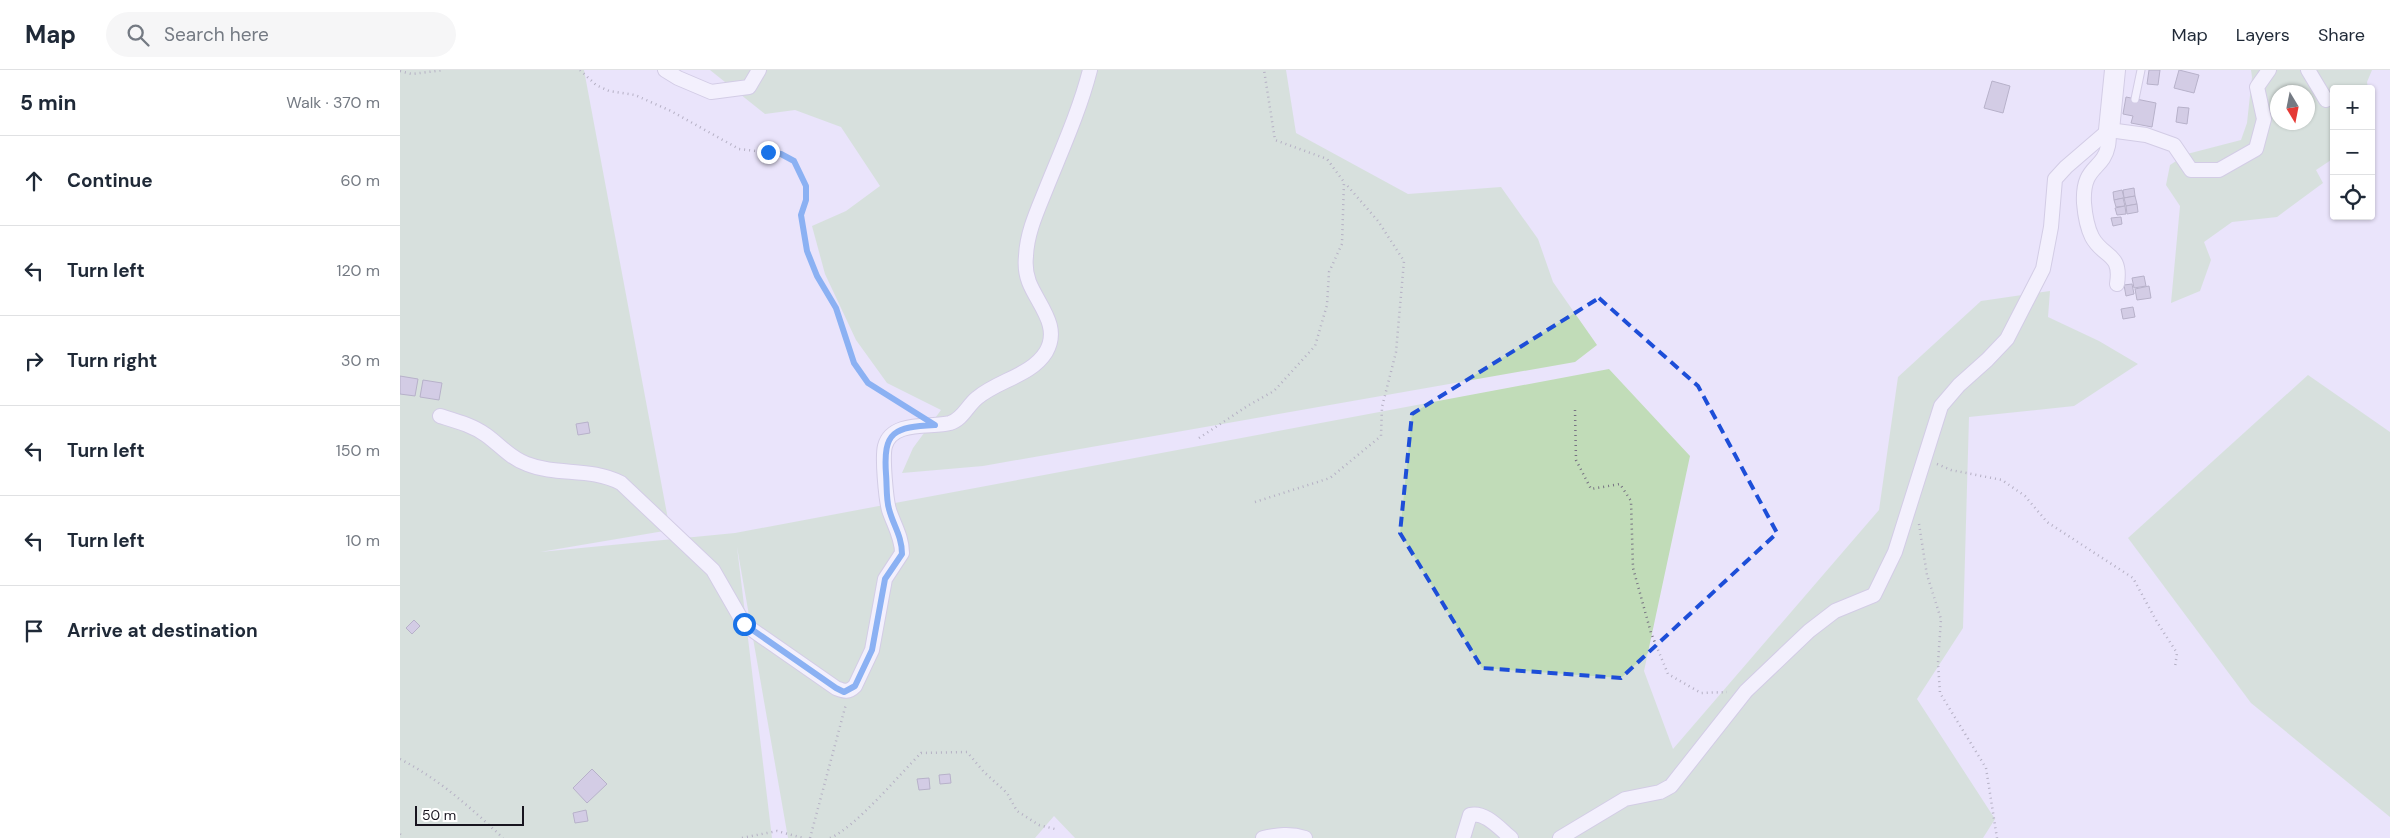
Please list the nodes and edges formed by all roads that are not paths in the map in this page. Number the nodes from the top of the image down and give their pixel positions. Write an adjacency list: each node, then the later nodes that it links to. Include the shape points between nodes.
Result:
1 (665, 70): 2 (street, via 711,92 750,87)
2 (759, 70)
3 (1090, 70): 12 (street, via 1032,222 1026,253 1029,282 1050,326 1046,351 1026,371 991,387 959,419 901,430 886,445 889,509 899,533 902,554 885,579 872,650 850,690 844,692 836,688 744,624 713,570 621,484 593,473 528,465 512,457 475,428)
4 (2115, 70): 10 (street)
5 (2141, 70): 8 (lane)
6 (2268, 70): 10 (street, via 2257,88 2264,119 2256,149 2219,170 2191,170 2174,145 2146,135)
7 (2308, 70): 9 (street)
8 (2135, 98)
9 (2326, 100)
10 (2108, 130): 11 (street, via 2108,146 2084,184 2084,203 2086,222 2093,239 2118,265); 17 (street, via 2055,179 2043,269 2007,338 1941,406 1895,552 1874,595 1835,611 1809,631 1746,691 1671,786 1660,792 1625,799)
11 (2117, 284)
12 (440, 416)
13 (1263, 838): 14 (street, via 1288,835)
14 (1305, 838)
15 (1464, 838): 16 (street, via 1470,815 1476,813)
16 (1511, 838)
17 (1560, 838)

